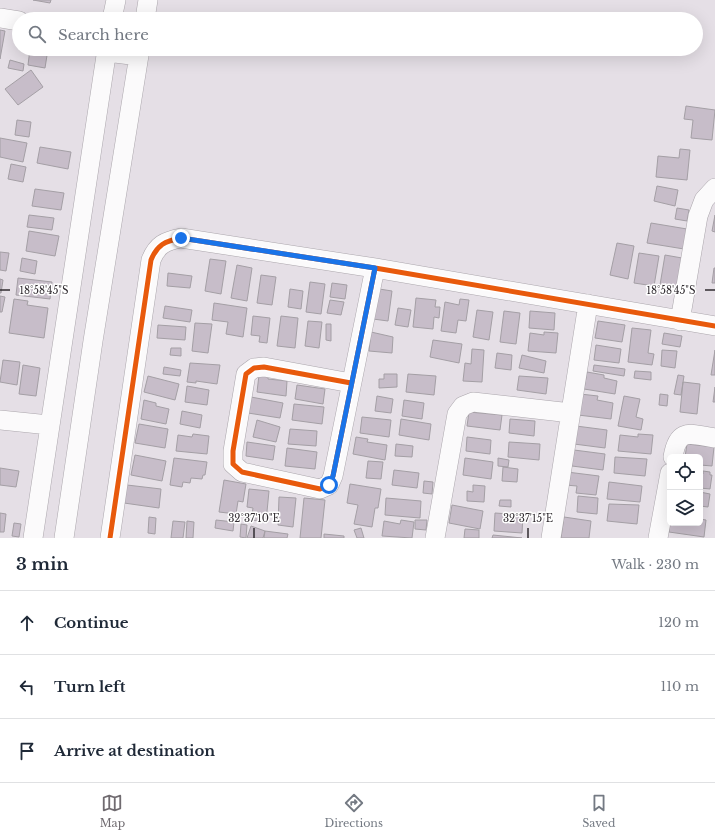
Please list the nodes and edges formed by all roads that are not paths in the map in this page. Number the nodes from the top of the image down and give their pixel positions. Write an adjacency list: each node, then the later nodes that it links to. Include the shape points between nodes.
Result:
1 (116, 0): 3 (street)
2 (148, 0): 4 (street)
3 (113, 12)
4 (146, 12)
5 (0, 18): 6 (street)
6 (12, 20)
7 (106, 56): 15 (street)
8 (138, 56): 14 (street)
9 (715, 188): 12 (street, via 704,200 698,216)
10 (375, 268): 11 (street); 16 (street); 27 (street, via 181,238 161,244 154,251)
11 (588, 304): 12 (street); 17 (street)
12 (680, 321): 13 (street)
13 (715, 326)
14 (93, 341): 15 (street); 26 (street)
15 (60, 358): 19 (street)
16 (351, 383): 16 (street, via 333,476 329,485 320,489 313,488 242,472 233,464 232,451 246,374 254,368 264,367)
17 (571, 413): 28 (street, via 473,402 463,406 457,414); 29 (street)
18 (0, 420): 19 (street)
19 (49, 425): 23 (street)
20 (715, 438): 21 (street, via 692,434 681,436 675,444)
21 (673, 454)
22 (667, 489): 30 (street)
23 (37, 515): 24 (street); 25 (street)
24 (33, 538)
25 (48, 538)
26 (64, 538)
27 (110, 538)
28 (435, 538)
29 (551, 538)
30 (658, 538)

